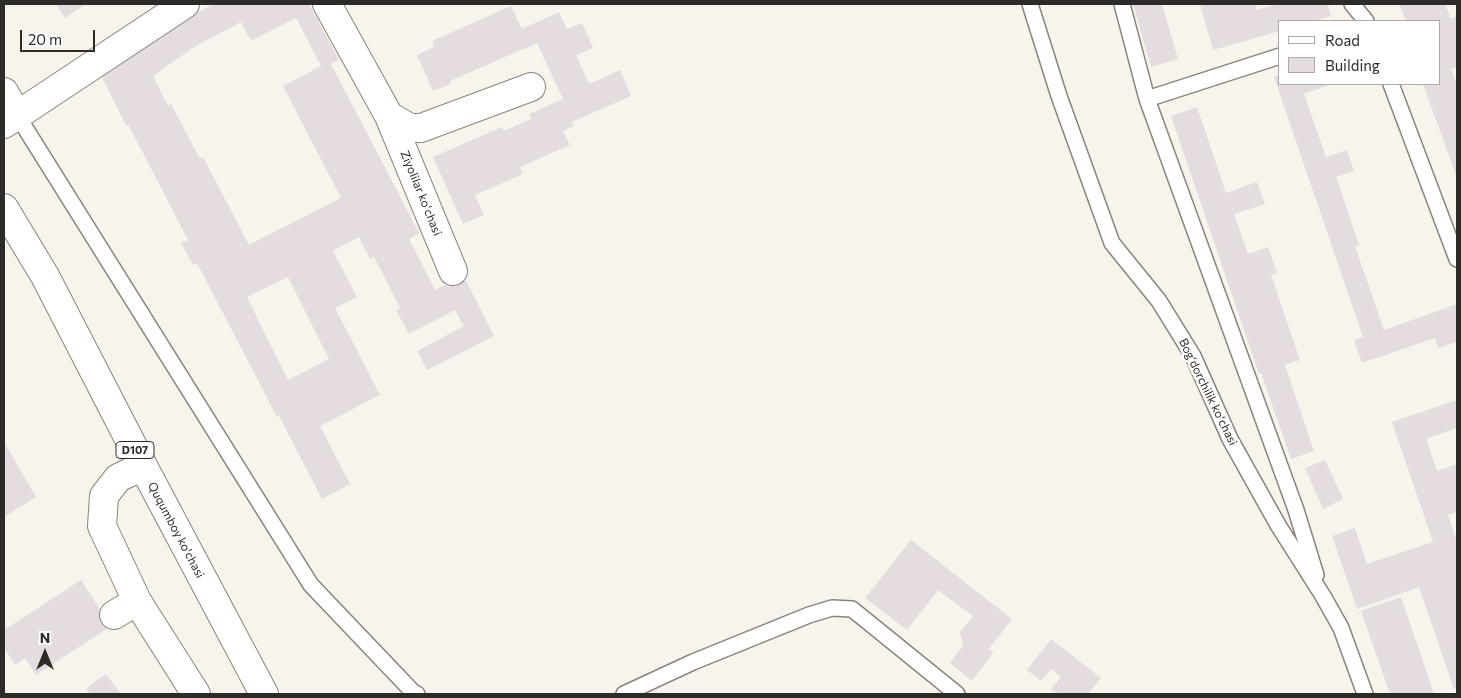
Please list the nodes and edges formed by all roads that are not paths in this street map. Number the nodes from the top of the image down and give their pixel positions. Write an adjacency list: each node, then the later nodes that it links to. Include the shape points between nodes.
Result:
1 (185, 4): 11 (street)
2 (326, 4): 12 (street, Ziyolilar koʻchasi)
3 (1030, 4): 17 (lane, Bogʻdorchilik koʻchasi, via 1112,243 1159,301 1193,356 1230,439 1278,525)
4 (1122, 4): 10 (lane)
5 (1352, 4): 6 (lane)
6 (1365, 20)
7 (1278, 57): 10 (lane)
8 (1391, 85): 14 (lane)
9 (532, 87): 12 (street, via 421,128 410,128)
10 (1147, 99): 17 (lane, via 1296,510)
11 (8, 110): 22 (lane, via 311,585)
12 (389, 116): 15 (street, Ziyolilar koʻchasi)
13 (4, 208): 16 (street, Ququmboy ko'chasi / D107, via 45,276)
14 (1457, 259)
15 (453, 271)
16 (143, 466): 18 (street, via 118,478 104,496 102,526); 21 (street, Ququmboy ko'chasi / D107)
17 (1323, 596): 25 (lane, Bogʻdorchilik koʻchasi, via 1341,628)
18 (137, 601): 19 (street); 20 (street)
19 (114, 615)
20 (196, 694)
21 (264, 694)
22 (417, 694)
23 (624, 694): 24 (lane, via 693,662 832,608 852,609)
24 (957, 694)
25 (1365, 694)

